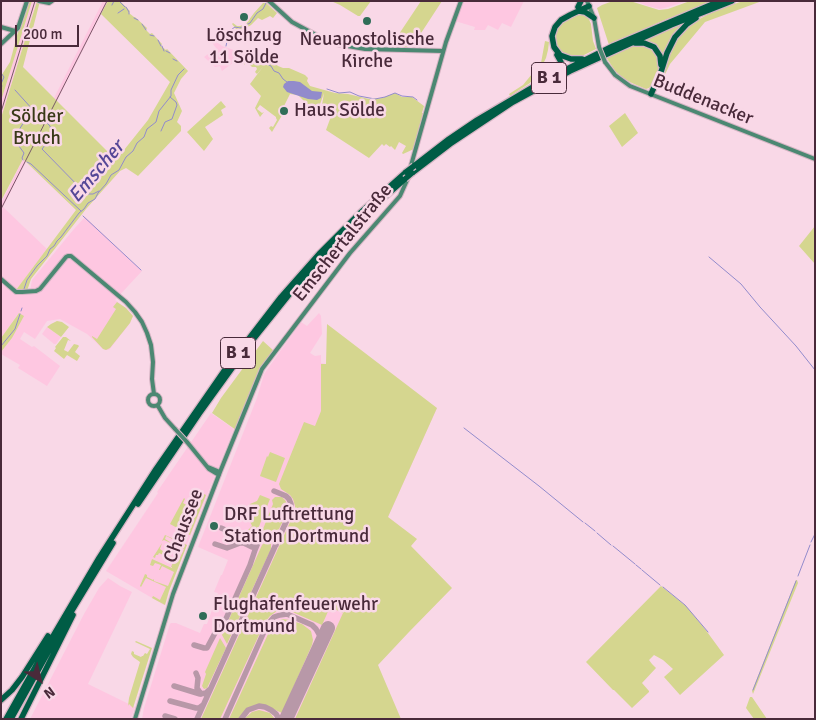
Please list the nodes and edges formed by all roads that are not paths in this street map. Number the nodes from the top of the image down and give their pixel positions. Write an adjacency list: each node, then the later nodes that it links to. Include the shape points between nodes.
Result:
1 (27, 1): 12 (main road)
2 (39, 1): 3 (main road)
3 (52, 1)
4 (269, 1): 15 (main road, via 292,22 336,44 365,49)
5 (461, 1): 15 (main road, Emschertalstraße)
6 (720, 1): 16 (highway, B 1)
7 (732, 1): 9 (highway, B 1)
8 (583, 5): 10 (main road, Buddenacker); 10 (highway); 16 (highway, via 557,24 553,44 556,51 566,58 576,60); 17 (highway, via 560,18 552,30 551,44 561,62)
9 (704, 12): 14 (highway, B 1); 18 (highway, via 675,37)
10 (594, 18): 18 (main road, Buddenacker, bridge, via 598,47 611,71 630,86)
11 (1, 27): 12 (main road)
12 (15, 31): 13 (main road)
13 (1, 44)
14 (628, 44): 18 (highway, via 648,44 659,54 660,70); 20 (highway, B 1, via 514,102)
15 (443, 51): 22 (main road, Emschertalstraße, via 407,182 400,196)
16 (591, 56): 17 (highway, B 1)
17 (554, 75): 20 (highway, B 1, bridge, via 449,139)
18 (650, 94): 19 (main road, Buddenacker)
19 (815, 159)
20 (409, 172): 28 (highway, B 1, bridge, via 329,250 250,342 165,463); 29 (highway, B 1, via 371,202 332,240 261,323 169,450)
21 (1, 279): 23 (main road, via 16,292 36,291 70,256 120,297 142,322 152,351)
22 (276, 351): 25 (main road, Chaussee, via 259,375)
23 (154, 394): 24 (main road, via 160,398); 24 (main road, via 149,396 148,402 152,407)
24 (158, 406): 26 (main road, bridge)
25 (224, 463): 26 (main road); 27 (main road, Chaussee)
26 (211, 467): 27 (main road, via 209,469)
27 (220, 474): 34 (main road, Chaussee, via 173,594)
28 (85, 588): 32 (highway, B 1); 33 (highway)
29 (68, 608): 30 (highway, via 22,677); 31 (highway, B 1)
30 (1, 700)
31 (6, 719)
32 (11, 719)
33 (21, 719)
34 (135, 719)

